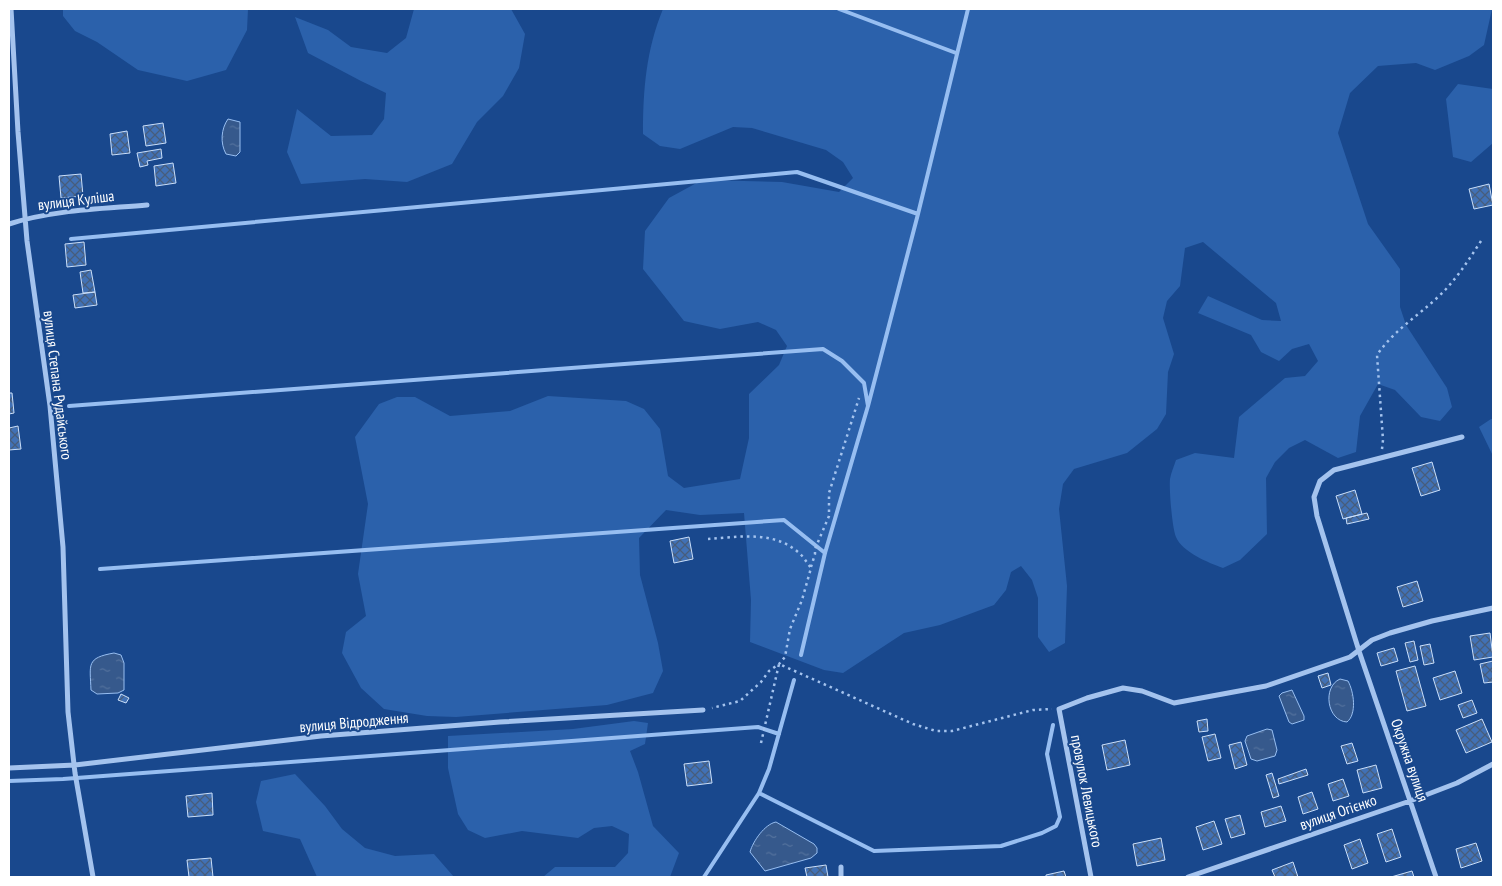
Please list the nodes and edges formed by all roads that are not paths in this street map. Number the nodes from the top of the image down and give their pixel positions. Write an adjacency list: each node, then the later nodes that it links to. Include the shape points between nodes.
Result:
1 (11, 9): 3 (street, вулиця Степана Рудайського)
2 (146, 205): 3 (street, вулиця Куліша)
3 (26, 219): 4 (street, вулиця Куліша); 10 (street, вулиця Степана Рудайського, via 50,406 62,538 68,712)
4 (9, 224)
5 (1462, 437): 7 (street, Окружна вулиця, via 1334,470 1320,481 1314,496 1317,516)
6 (1493, 608): 7 (street, via 1390,633 1372,640)
7 (1360, 651): 12 (street, Окружна вулиця); 16 (street, провулок Левицького, via 1266,686 1205,698 1174,703 1123,688 1059,709)
8 (703, 710): 10 (street, вулиця Відродження, via 321,736)
9 (1493, 764): 12 (street, вулиця Огієнко, via 1457,783)
10 (75, 765): 11 (street, вулиця Відродження); 14 (street, вулиця Степана Рудайського)
11 (9, 768)
12 (1410, 801): 17 (street, вулиця Огієнко); 18 (street, Окружна вулиця)
13 (841, 867): 15 (street)
14 (92, 877)
15 (841, 877)
16 (1092, 877)
17 (1188, 877)
18 (1436, 877)

